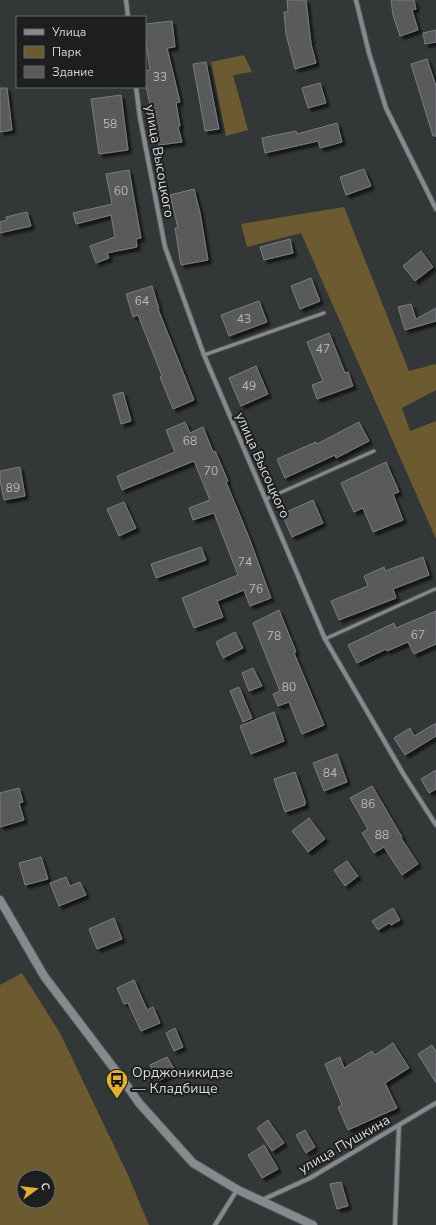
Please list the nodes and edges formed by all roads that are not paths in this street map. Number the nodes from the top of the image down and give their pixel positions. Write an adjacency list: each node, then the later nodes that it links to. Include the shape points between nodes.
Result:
1 (126, 0): 3 (street)
2 (356, 0): 5 (street, via 386,108)
3 (128, 16)
4 (136, 88): 7 (street, улица Высоцкого, via 165,247)
5 (436, 209)
6 (324, 313): 7 (lane)
7 (204, 355): 9 (street, улица Высоцкого)
8 (374, 451): 9 (lane)
9 (266, 499): 11 (street, улица Высоцкого)
10 (435, 589): 11 (lane)
11 (325, 639): 12 (street, улица Высоцкого)
12 (436, 825)
13 (0, 900): 16 (main road, via 44,976 139,1103 193,1162)
14 (436, 1103): 15 (street, улица Пушкина)
15 (399, 1125): 17 (street, улица Пушкина, via 310,1178); 20 (street)
16 (238, 1190): 17 (main road); 18 (street)
17 (260, 1201): 19 (main road)
18 (215, 1225)
19 (313, 1225)
20 (395, 1225)

